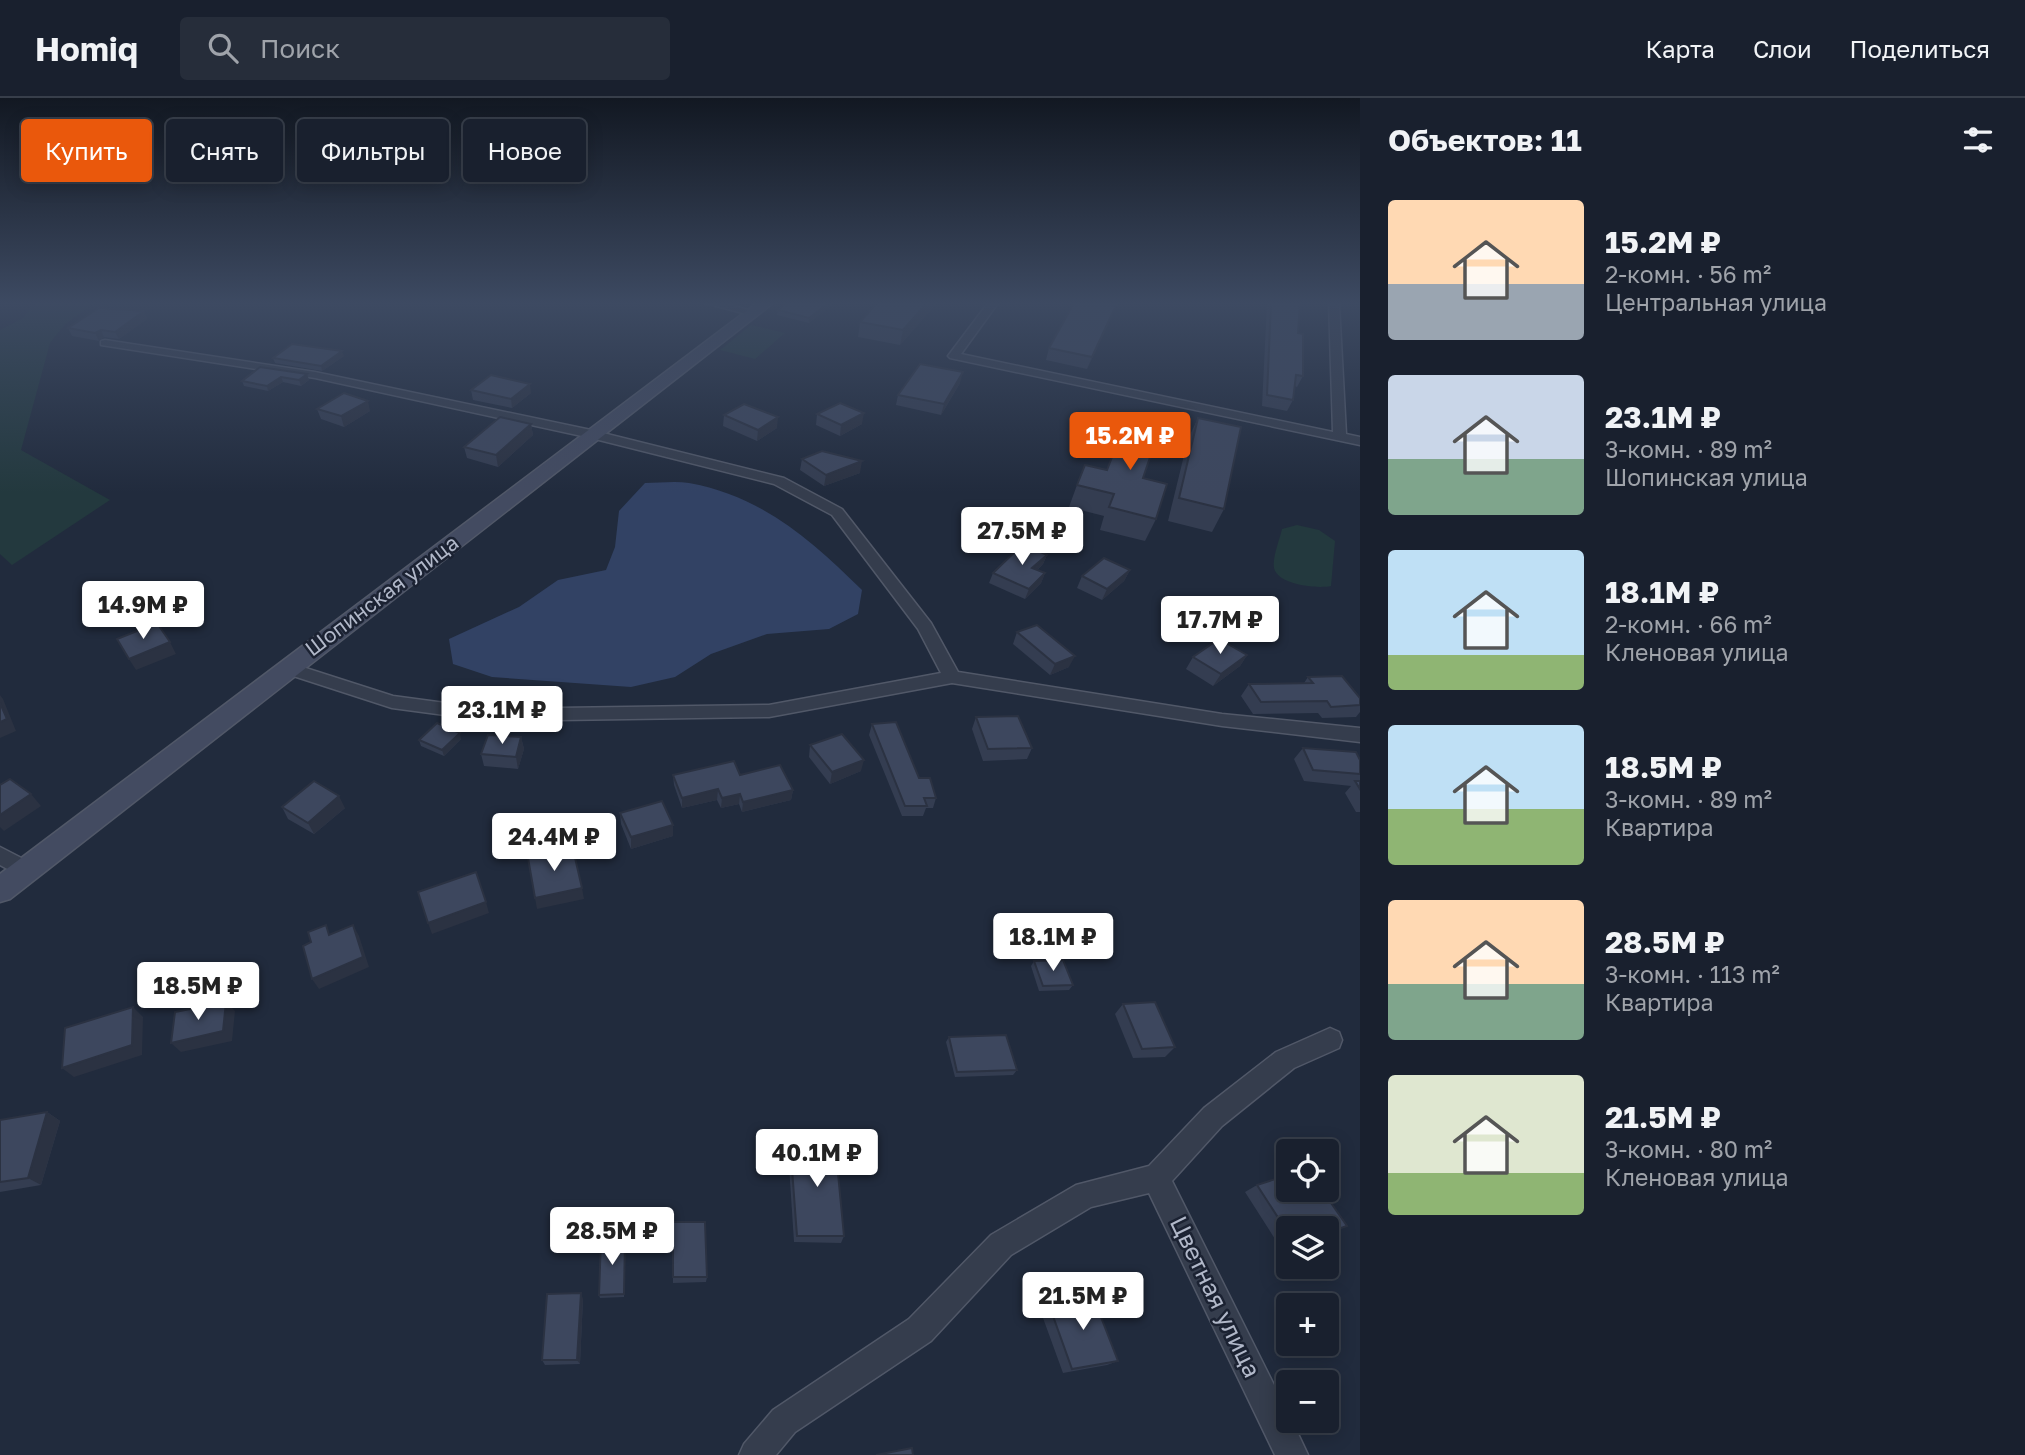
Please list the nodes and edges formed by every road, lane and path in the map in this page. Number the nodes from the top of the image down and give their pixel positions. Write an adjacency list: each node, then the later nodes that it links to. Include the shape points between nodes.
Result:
1 (256, 366): 5 (street)
2 (682, 366): 5 (street, Шопинская улица)
3 (1003, 366): 6 (street)
4 (1337, 366): 6 (street)
5 (592, 434): 8 (street, Шопинская улица); 9 (street, via 779,481 837,512 925,627)
6 (1340, 437): 7 (street)
7 (1360, 441)
8 (287, 668): 9 (street, via 392,702 490,715 769,711); 12 (street, Шопинская улица)
9 (952, 677): 10 (street, via 1222,720)
10 (1360, 735)
11 (0, 855): 12 (street)
12 (26, 870): 13 (street, Шопинская улица)
13 (0, 890)
14 (1330, 1040): 15 (street, via 1285,1060 1213,1117)
15 (1156, 1178): 16 (street, via 1086,1195 1001,1245 920,1330 784,1421); 17 (street, Цветная улица)
16 (755, 1455)
17 (1292, 1455)

